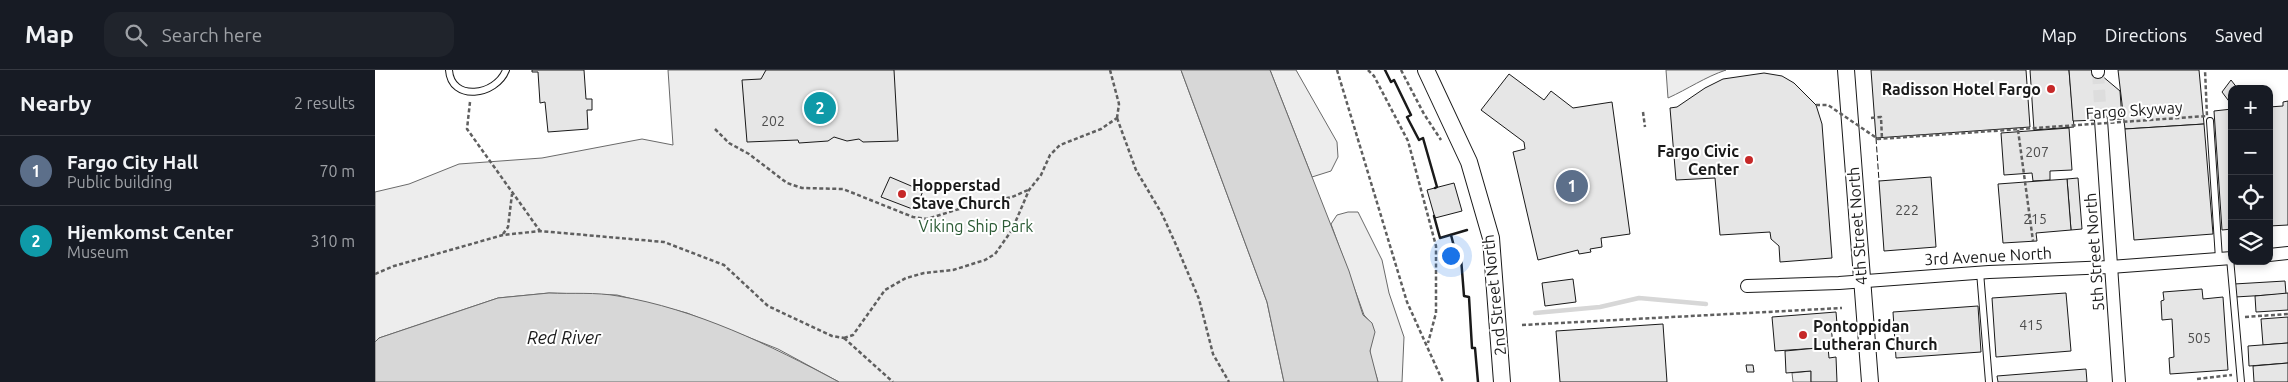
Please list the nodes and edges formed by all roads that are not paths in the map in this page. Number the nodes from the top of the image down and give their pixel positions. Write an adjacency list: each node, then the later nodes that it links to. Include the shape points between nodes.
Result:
1 (449, 70): 2 (lane, via 457,86 471,93 486,91)
2 (506, 70)
3 (1426, 70): 14 (street, 2nd Street North, via 1469,162 1491,238)
4 (1846, 70): 12 (street, 4th Street North)
5 (2101, 120): 10 (street, 5th Street North)
6 (2210, 121): 9 (lane)
7 (2288, 253): 8 (street)
8 (2273, 255)
9 (2227, 259): 10 (street, 3rd Avenue North); 18 (lane)
10 (2110, 267): 11 (street, 3rd Avenue North); 17 (street, 5th Street North)
11 (1980, 272): 12 (street, 3rd Avenue North); 16 (lane)
12 (1861, 281): 13 (street, 3rd Avenue North); 15 (street, 4th Street North)
13 (1747, 286)
14 (1502, 382)
15 (1870, 382)
16 (1989, 382)
17 (2119, 382)
18 (2241, 382)

